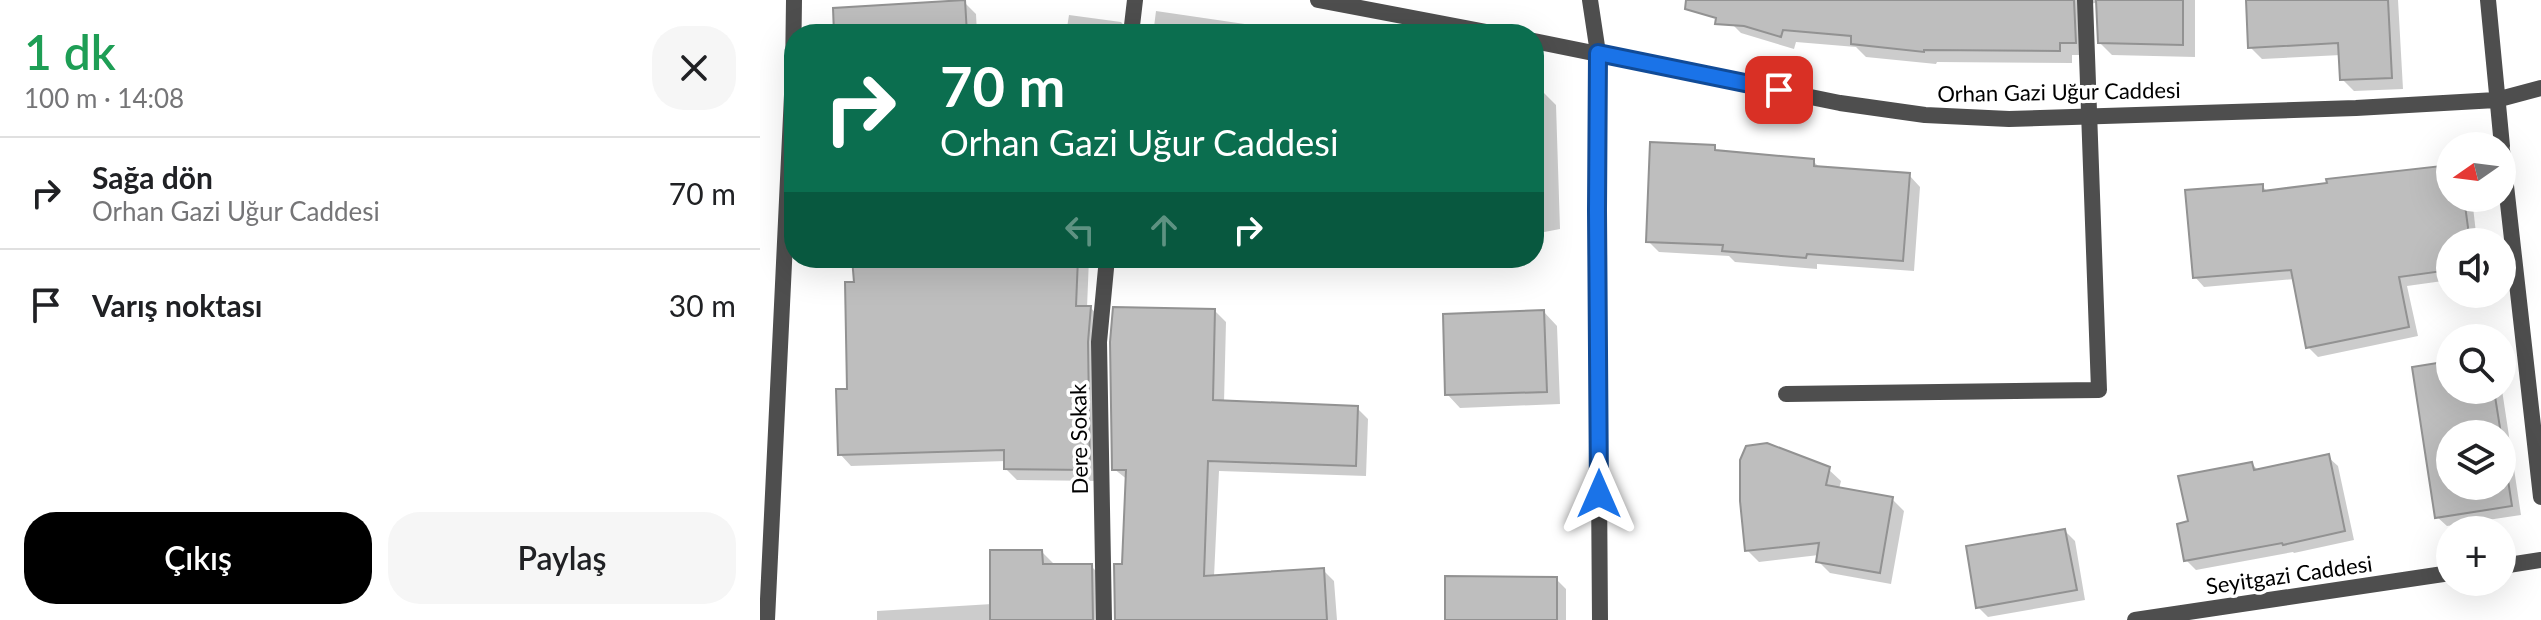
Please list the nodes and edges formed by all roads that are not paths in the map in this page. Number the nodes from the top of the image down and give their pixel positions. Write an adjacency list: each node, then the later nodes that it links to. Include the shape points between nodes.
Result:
1 (794, 0): 7 (street)
2 (1135, 0): 8 (street)
3 (1318, 0): 9 (street)
4 (1590, 0): 11 (street)
5 (2085, 0): 14 (street)
6 (2488, 0): 13 (street)
7 (794, 24)
8 (1132, 24)
9 (1444, 24)
10 (1544, 43): 11 (street, Orhan Gazi Uğur Caddesi)
11 (1598, 53): 14 (street, Orhan Gazi Uğur Caddesi, via 1840,103 1925,115); 26 (street)
12 (2541, 88): 13 (street, Orhan Gazi Uğur Caddesi)
13 (2496, 100): 14 (street, Orhan Gazi Uğur Caddesi); 15 (street)
14 (2089, 116): 19 (street, via 2099,390)
15 (2500, 132)
16 (2509, 212): 20 (street)
17 (784, 263): 24 (street)
18 (1106, 268): 25 (street, Dere Sokak, via 1099,342)
19 (1786, 394)
20 (2541, 497)
21 (2541, 560): 22 (street)
22 (2516, 564)
23 (2436, 575): 27 (street, Seyitgazi Caddesi)
24 (767, 620)
25 (1104, 620)
26 (1600, 620)
27 (2135, 620)

